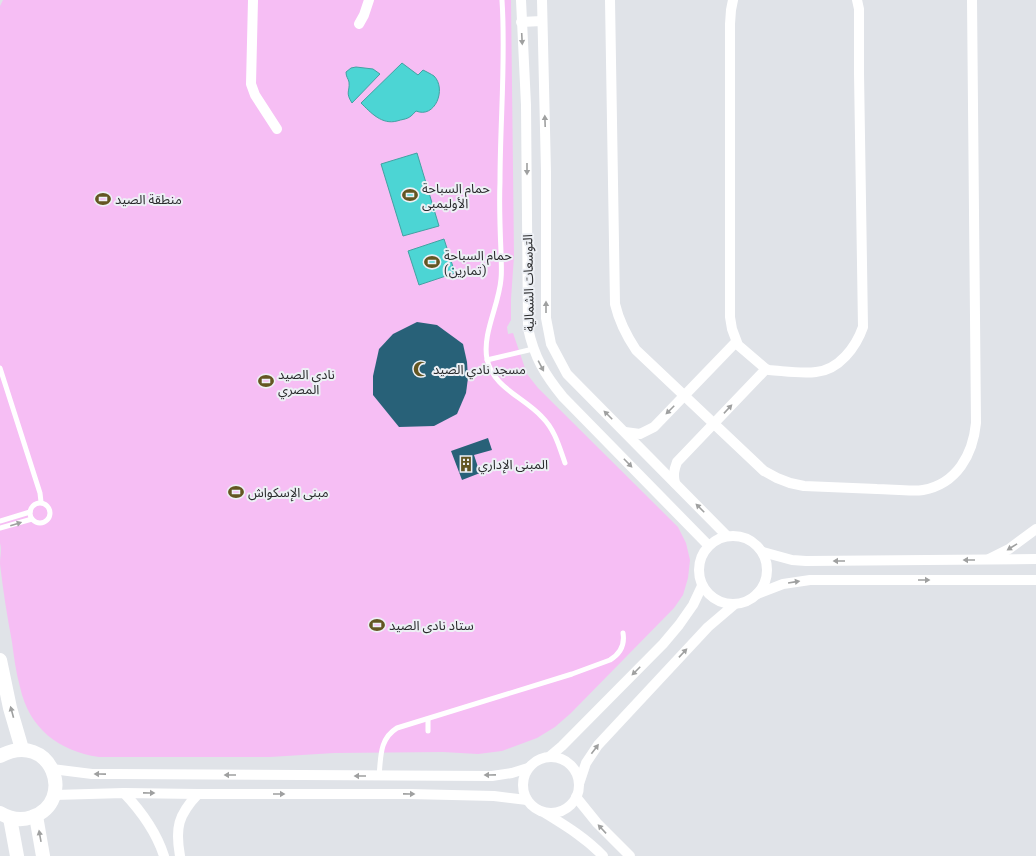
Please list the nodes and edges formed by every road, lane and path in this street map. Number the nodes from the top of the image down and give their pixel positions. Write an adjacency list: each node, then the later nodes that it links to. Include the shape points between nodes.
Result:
1 (253, 0): 13 (street, via 251,84 255,95)
2 (369, 0): 12 (street)
3 (502, 0): 17 (lane, via 504,26 500,182 501,279 486,346)
4 (521, 0): 11 (street, التوسعات الشمالية)
5 (542, 0): 10 (street)
6 (610, 0): 20 (street, via 615,304 623,328 636,350)
7 (733, 0): 14 (street, via 730,24 730,317)
8 (857, 0): 18 (street, via 863,327 850,352 828,369 817,372)
9 (972, 0): 21 (street, via 976,423 972,449 966,460 951,477 923,490 804,486 790,484 764,471)
10 (542, 21): 11 (street); 15 (street, one-way to 10, via 546,318)
11 (521, 22): 16 (street, التوسعات الشمالية, one-way to 16, via 526,105 528,328)
12 (359, 24)
13 (278, 129)
14 (736, 342): 18 (street); 20 (street)
15 (551, 344): 16 (street); 22 (street, one-way to 15, via 567,374)
16 (533, 348): 17 (lane); 32 (street, التوسعات الشمالية, one-way to 32, via 546,376 563,397)
17 (487, 360): 23 (lane, via 492,374 548,423 557,439)
18 (766, 369): 21 (street, one-way to 18)
19 (0, 370): 25 (lane)
20 (684, 396): 21 (street); 22 (street, one-way to 22, via 648,431 640,434)
21 (714, 424): 24 (street, via 677,462 673,476)
22 (625, 432): 24 (street)
23 (565, 463)
24 (675, 483): 31 (street, one-way to 24)
25 (41, 502): 26 (lane, via 35,504); 27 (lane, via 48,506 50,516 42,522)
26 (30, 512): 27 (lane); 28 (lane)
27 (32, 519): 29 (lane, one-way to 27)
28 (0, 521)
29 (0, 528)
30 (1036, 529): 35 (street, one-way to 35, via 1009,549)
31 (727, 536): 32 (street, via 720,537); 33 (street, via 735,535 751,540)
32 (708, 545): 37 (street, via 700,557)
33 (763, 552): 35 (street, one-way to 33, via 806,561); 38 (street, via 767,574)
34 (1036, 559): 35 (street)
35 (986, 560)
36 (1036, 580): 38 (street, one-way to 36, via 783,584 810,580)
37 (702, 586): 39 (street, via 720,601); 46 (street, one-way to 46, via 693,605 663,644)
38 (757, 594): 39 (street, via 747,601)
39 (735, 604): 50 (street, one-way to 39, via 586,764 598,745 708,627)
40 (623, 633): 42 (lane, via 621,649 610,660)
41 (0, 660): 44 (street, one-way to 41)
42 (428, 718): 43 (lane); 49 (lane, via 397,728 388,735 382,748)
43 (428, 731)
44 (22, 749): 45 (street); 48 (street, via 43,757)
45 (0, 756)
46 (549, 757): 47 (street, via 537,760); 50 (street, via 566,761 573,767)
47 (528, 768): 49 (street, one-way to 49, via 492,776); 56 (street, via 522,784)
48 (52, 770): 49 (street, one-way to 48, via 92,774); 54 (street, via 56,786)
49 (379, 776): 53 (street)
50 (579, 784): 55 (street)
51 (124, 793): 52 (street, one-way to 52); 54 (street); 62 (street, via 140,809 152,828)
52 (198, 794): 53 (street, one-way to 53); 63 (street, via 186,807 179,823 177,840)
53 (380, 794): 56 (street, one-way to 56, via 478,795)
54 (54, 795): 59 (street, via 47,807)
55 (576, 797): 57 (street, via 566,809 559,812); 65 (street, one-way to 55, via 597,823)
56 (527, 800): 57 (street, via 531,806)
57 (543, 812): 64 (street, via 571,829)
58 (5, 815): 59 (street, via 19,819); 60 (street)
59 (36, 816): 61 (street, one-way to 59)
60 (17, 856)
61 (43, 856)
62 (164, 856)
63 (180, 856)
64 (603, 856)
65 (630, 856)

